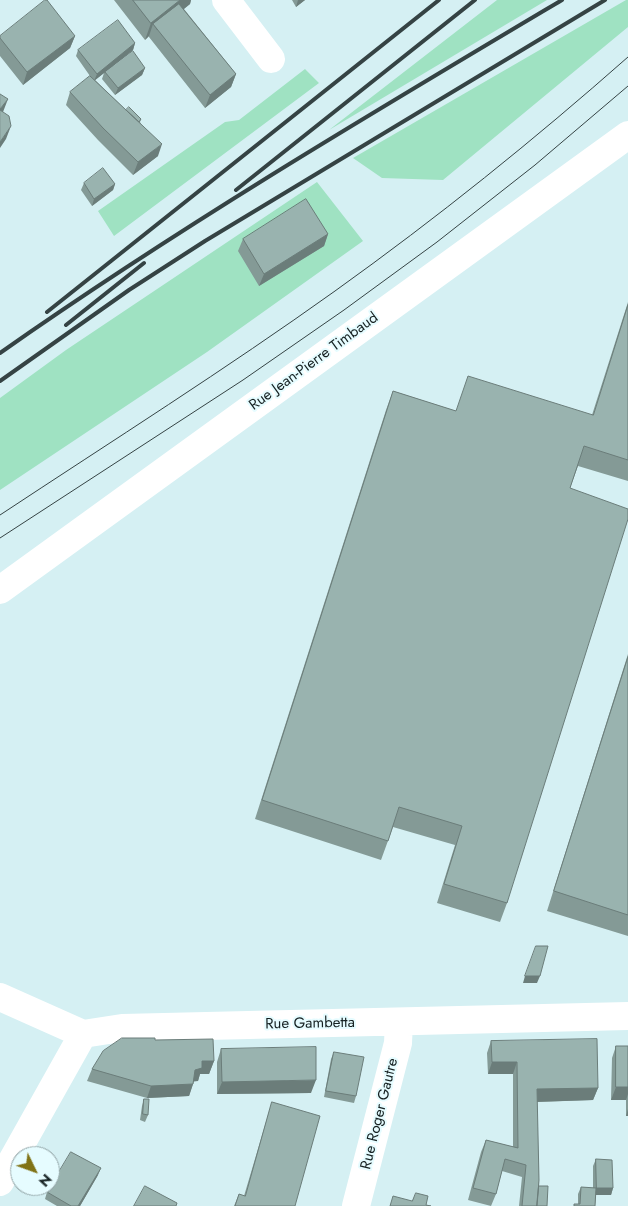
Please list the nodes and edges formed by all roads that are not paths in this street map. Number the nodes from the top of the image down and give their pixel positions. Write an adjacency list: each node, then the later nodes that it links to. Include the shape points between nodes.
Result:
1 (226, 0): 2 (street)
2 (271, 59)
3 (628, 135): 4 (street, Rue Jean-Pierre Timbaud)
4 (0, 590)
5 (0, 997): 8 (street)
6 (628, 1016): 7 (street, Rue Gambetta)
7 (399, 1022): 8 (street, Rue Gambetta, via 122,1028); 10 (street, Rue Roger Gautre, via 398,1043)
8 (83, 1034): 9 (street)
9 (0, 1182)
10 (356, 1206)

